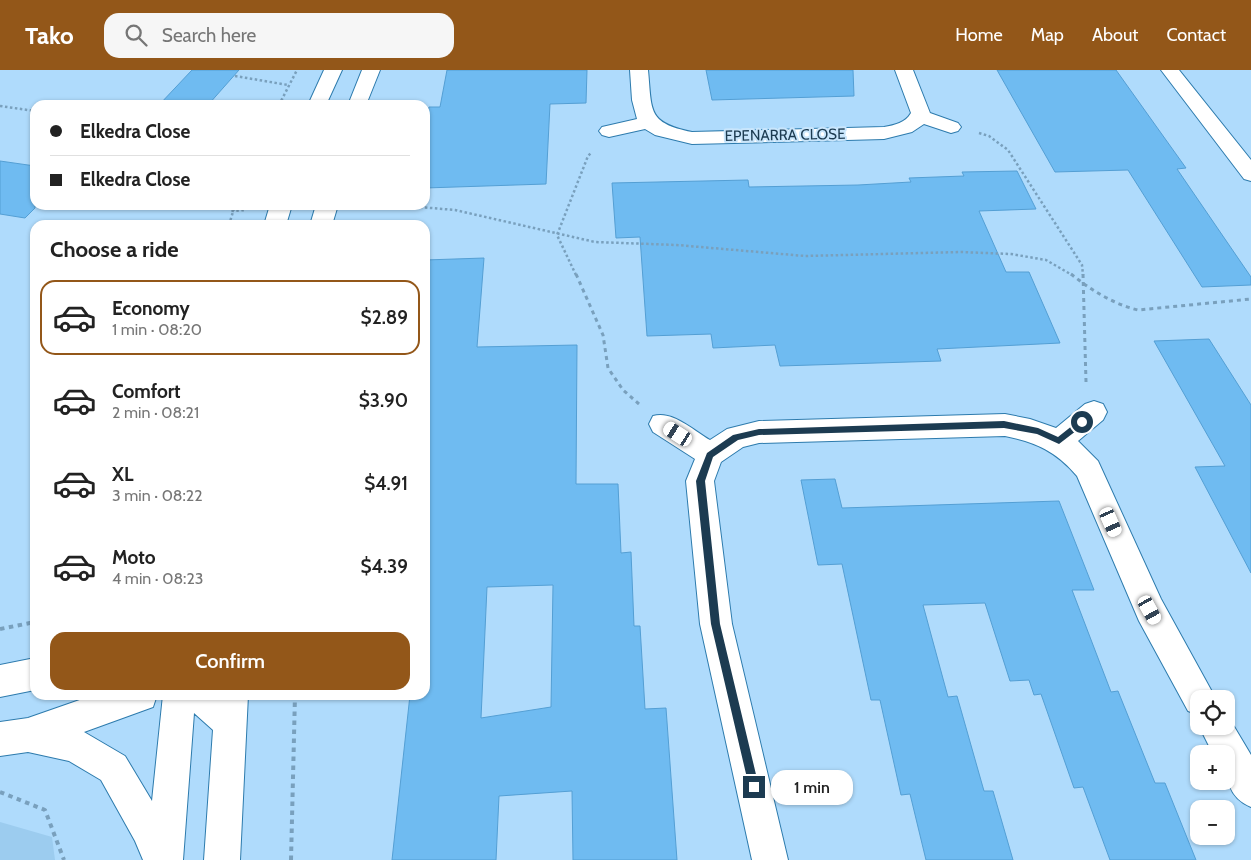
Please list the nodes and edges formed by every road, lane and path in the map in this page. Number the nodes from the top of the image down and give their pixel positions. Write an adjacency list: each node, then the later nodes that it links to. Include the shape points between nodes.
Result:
1 (297, 70): 8 (path)
2 (333, 70): 10 (street)
3 (371, 70): 11 (street)
4 (639, 70): 15 (street, via 642,114)
5 (904, 70): 14 (street)
6 (1170, 70): 18 (street)
7 (235, 76): 8 (path)
8 (288, 85): 9 (path)
9 (281, 100)
10 (319, 100)
11 (359, 100)
12 (0, 106): 13 (path)
13 (30, 109)
14 (920, 116): 15 (street, EPENARRA CLOSE, via 907,128 884,133 692,138 668,134); 16 (street)
15 (648, 122): 17 (street)
16 (951, 127): 23 (path, via 989,136 1008,150 1082,265)
17 (609, 131): 22 (path, via 588,156)
18 (1251, 174)
19 (430, 208): 22 (path, via 455,210)
20 (233, 211): 21 (path)
21 (230, 220)
22 (557, 234): 23 (path, via 595,242 804,256 1011,254 1046,260); 26 (path, via 594,310 603,335 608,368 623,390)
23 (1085, 285): 24 (path, via 1122,306 1138,310); 25 (path, via 1085,380)
24 (1251, 299)
25 (1094, 412): 27 (street)
26 (662, 424): 28 (street)
27 (1059, 441): 28 (street, via 1038,431 1004,424 759,432 736,437); 31 (street, via 1076,454 1088,470 1150,610)
28 (710, 455): 46 (street, via 700,481 716,624)
29 (30, 623): 30 (path)
30 (0, 629)
31 (1195, 690)
32 (126, 700): 38 (street)
33 (179, 700): 43 (street)
34 (211, 700): 36 (street)
35 (295, 700): 45 (path)
36 (230, 708): 44 (street)
37 (1221, 735): 39 (street)
38 (14, 737): 42 (street, via 75,745 113,768 149,830)
39 (1251, 789)
40 (0, 792): 41 (path, via 45,810)
41 (64, 860)
42 (161, 860)
43 (165, 860)
44 (222, 860)
45 (291, 860)
46 (770, 860)

